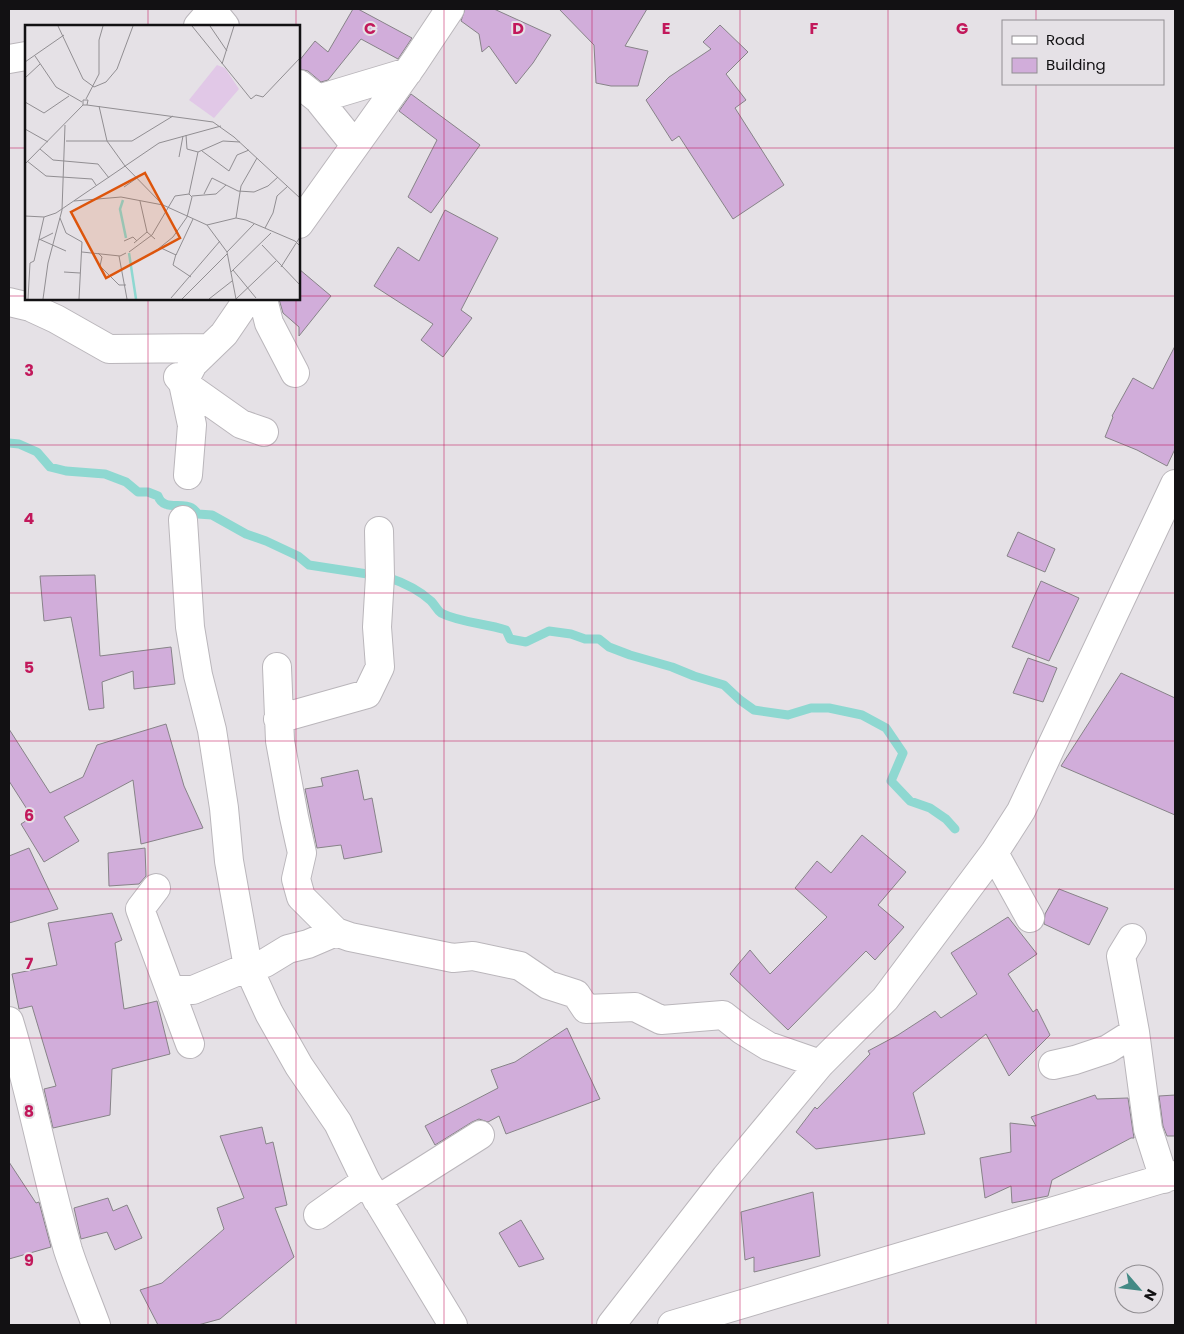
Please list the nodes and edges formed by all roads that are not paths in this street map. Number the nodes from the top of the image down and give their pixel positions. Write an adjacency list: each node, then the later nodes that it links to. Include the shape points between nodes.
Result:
1 (450, 9): 6 (street)
2 (199, 25): 3 (street, via 212,10)
3 (224, 25)
4 (25, 56): 5 (street)
5 (9, 59)
6 (408, 72): 7 (street); 8 (street)
7 (308, 92): 8 (street)
8 (355, 145): 9 (street)
9 (300, 223)
10 (247, 300): 13 (street, via 224,334)
11 (263, 300): 15 (street, via 270,323)
12 (9, 302): 14 (street, via 56,319 109,349)
13 (209, 348): 14 (street); 16 (street, via 193,364)
14 (156, 350): 16 (street)
15 (296, 374)
16 (183, 383): 17 (street, via 241,424); 18 (street, via 192,425)
17 (264, 432)
18 (188, 475)
19 (1175, 484): 24 (street, via 1021,811)
20 (183, 520): 29 (street, via 190,627 212,730 229,861)
21 (379, 531): 23 (street, via 377,627 380,668 367,694)
22 (277, 667): 23 (street)
23 (278, 719): 27 (street, via 286,778 302,853 296,879 301,897)
24 (994, 853): 26 (street); 34 (street, via 885,999)
25 (156, 888): 30 (street, via 140,909)
26 (1030, 918)
27 (336, 932): 29 (street, via 288,949 265,963); 34 (street, via 350,938 453,958 473,956 520,966 548,984 576,994 586,1009 635,1007 661,1020 723,1015 768,1046)
28 (1132, 938): 32 (street, via 1121,956)
29 (248, 967): 30 (street, via 193,990); 38 (street, via 269,1013 299,1066 338,1123)
30 (171, 990): 33 (street)
31 (9, 1021): 40 (street, via 69,1251)
32 (1135, 1032): 35 (street, via 1108,1049); 37 (street, via 1148,1129)
33 (190, 1044)
34 (820, 1064): 42 (street, via 726,1177)
35 (1053, 1065)
36 (480, 1135): 38 (street)
37 (1170, 1177): 43 (street)
38 (372, 1190): 39 (street); 41 (street)
39 (318, 1215)
40 (96, 1325)
41 (453, 1325)
42 (611, 1325)
43 (672, 1325)

